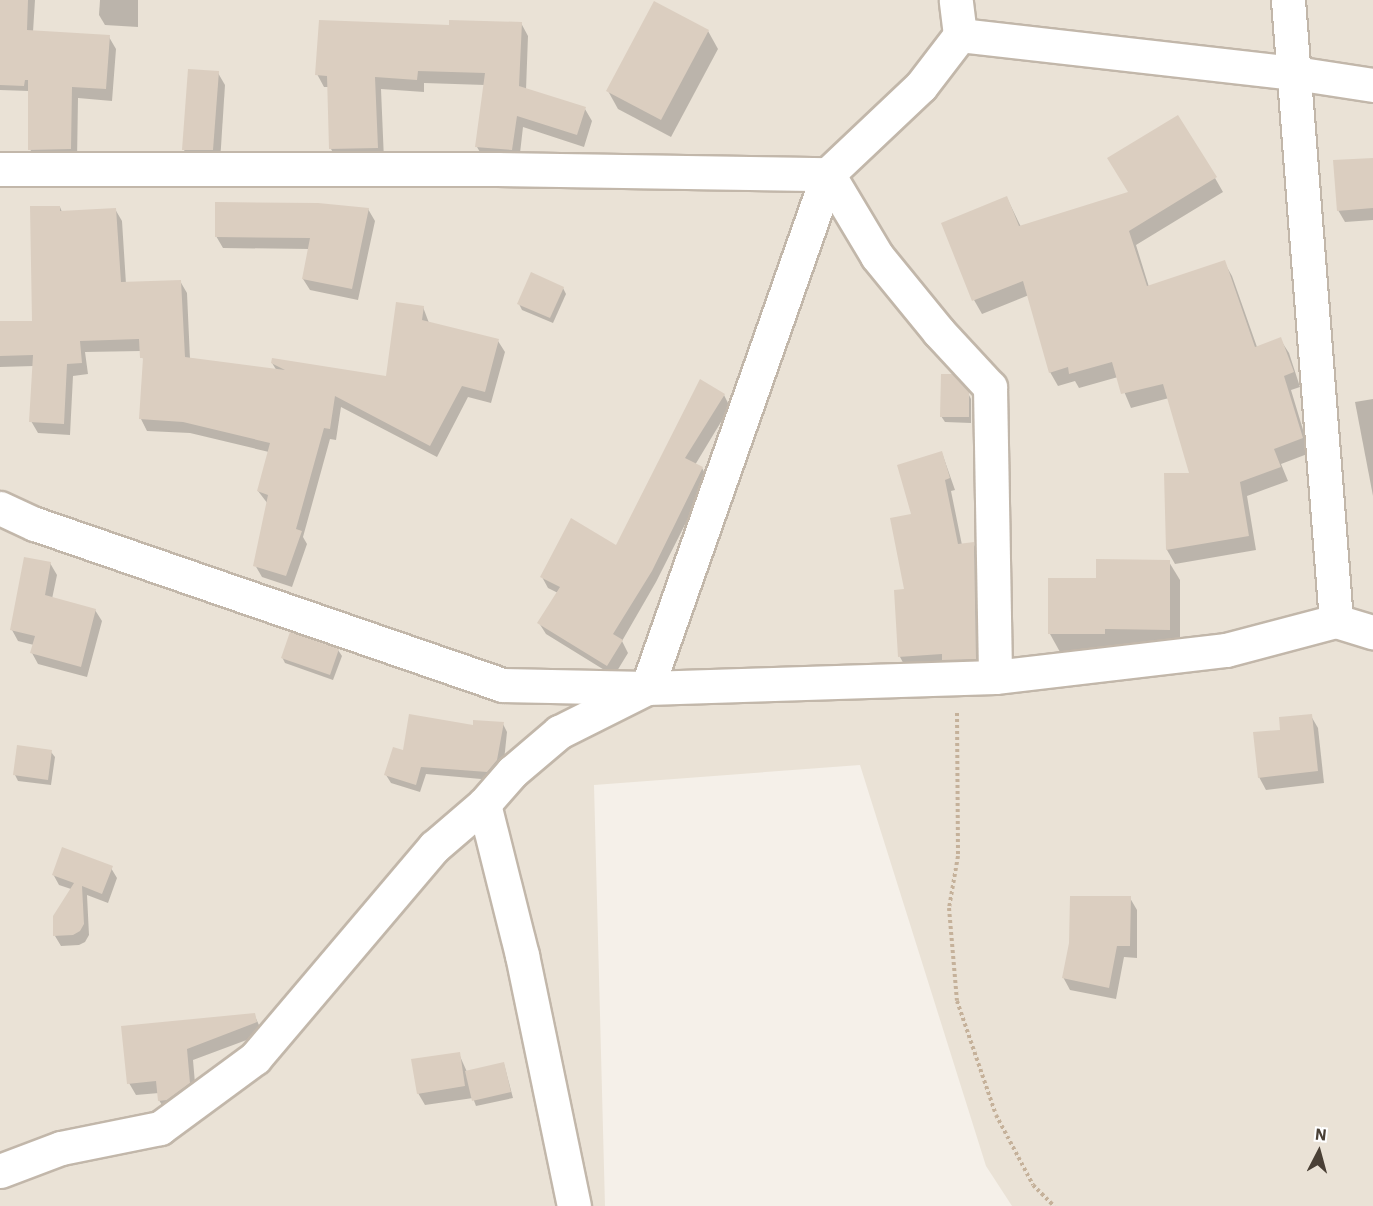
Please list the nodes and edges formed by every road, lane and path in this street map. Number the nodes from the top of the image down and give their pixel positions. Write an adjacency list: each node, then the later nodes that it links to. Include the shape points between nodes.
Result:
1 (956, 0): 3 (street)
2 (1288, 0): 4 (street)
3 (960, 34): 4 (street); 7 (street, via 921,86)
4 (1295, 73): 5 (street); 11 (street)
5 (1373, 85)
6 (0, 169): 7 (street)
7 (828, 174): 13 (street, via 877,256 990,387); 15 (street)
8 (0, 508): 9 (street)
9 (35, 524): 10 (street); 15 (street, via 502,684)
10 (0, 530)
11 (1336, 621): 12 (street); 13 (street, via 1226,650)
12 (1373, 632)
13 (995, 676): 14 (street)
14 (961, 678): 15 (street); 19 (path, via 957,714 958,856 949,908 957,1001 996,1115 1033,1185)
15 (647, 688): 16 (street, via 560,732 512,772)
16 (484, 804): 17 (street, via 434,847 255,1058 160,1128 61,1148); 18 (street, via 522,955)
17 (0, 1171)
18 (574, 1206)
19 (1054, 1206)

